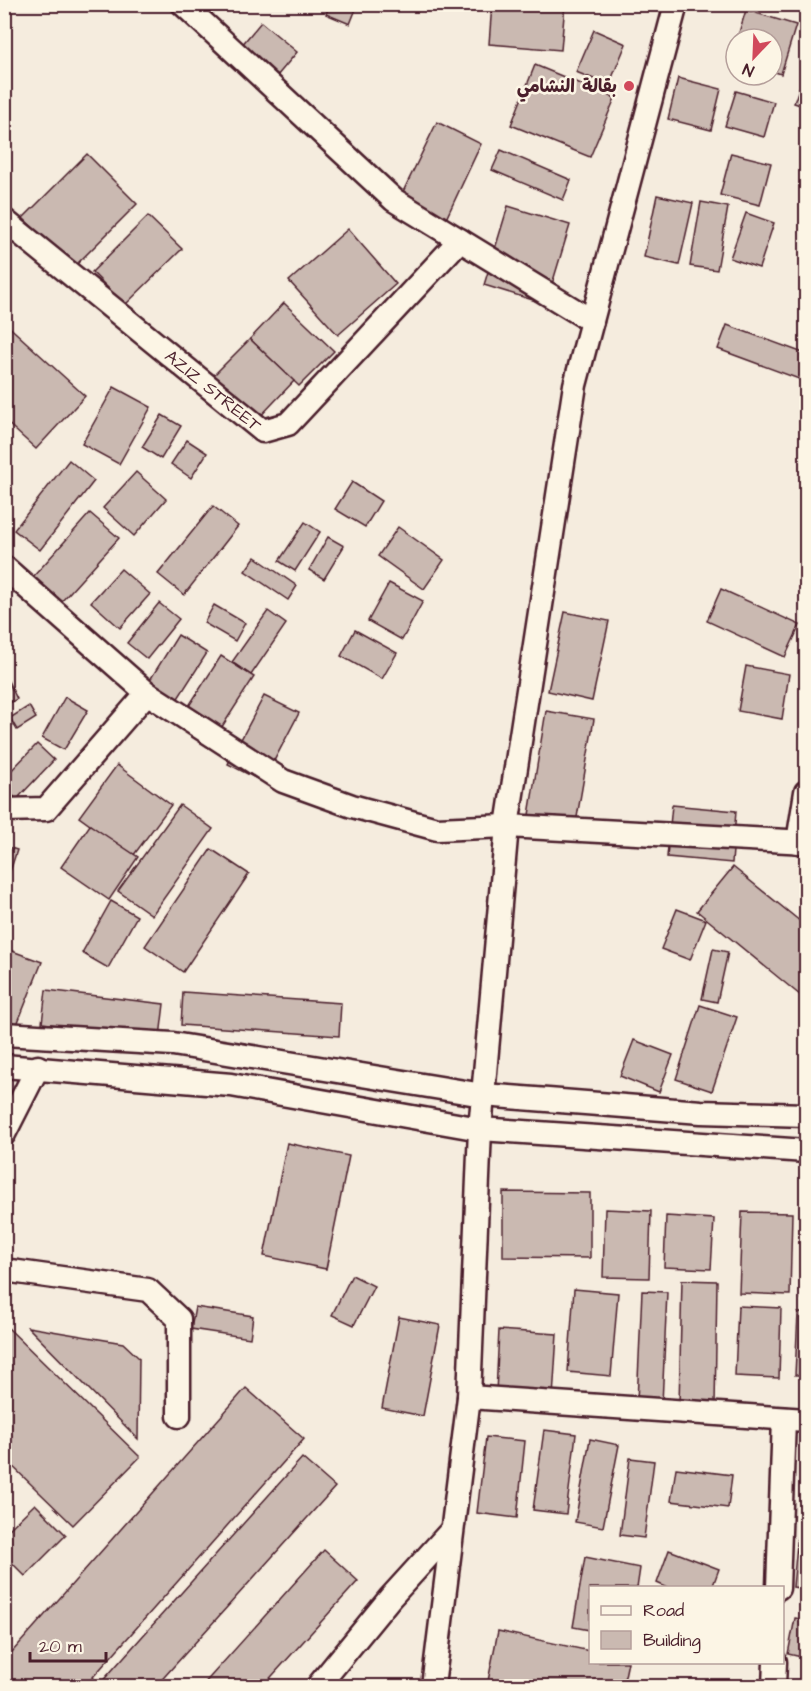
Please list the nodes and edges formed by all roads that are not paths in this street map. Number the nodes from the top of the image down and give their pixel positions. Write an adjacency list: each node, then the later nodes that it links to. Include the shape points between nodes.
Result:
1 (183, 4): 4 (street, via 394,200)
2 (676, 4): 5 (street)
3 (4, 220): 4 (street, AZIZ STREET, via 263,431 288,424)
4 (460, 240): 5 (street)
5 (592, 321): 10 (street, via 575,385)
6 (4, 567): 7 (street)
7 (147, 693): 9 (street, via 46,809); 10 (street, via 283,782 437,829)
8 (807, 792): 11 (street)
9 (4, 810)
10 (507, 826): 11 (street); 15 (street)
11 (802, 842)
12 (4, 1034): 15 (street, via 173,1044)
13 (4, 1066): 14 (street)
14 (39, 1067): 17 (street, via 231,1085); 18 (street)
15 (483, 1095): 16 (street, via 701,1112); 17 (street)
16 (807, 1115)
17 (480, 1129): 19 (street); 21 (street)
18 (4, 1134)
19 (807, 1151)
20 (4, 1270): 22 (street, via 148,1290 179,1319)
21 (469, 1397): 23 (street); 25 (street)
22 (179, 1416)
23 (784, 1419): 24 (street); 26 (street)
24 (807, 1420)
25 (451, 1531): 28 (street); 29 (street)
26 (778, 1586)
27 (775, 1664): 30 (street)
28 (318, 1686)
29 (433, 1686)
30 (774, 1686)

